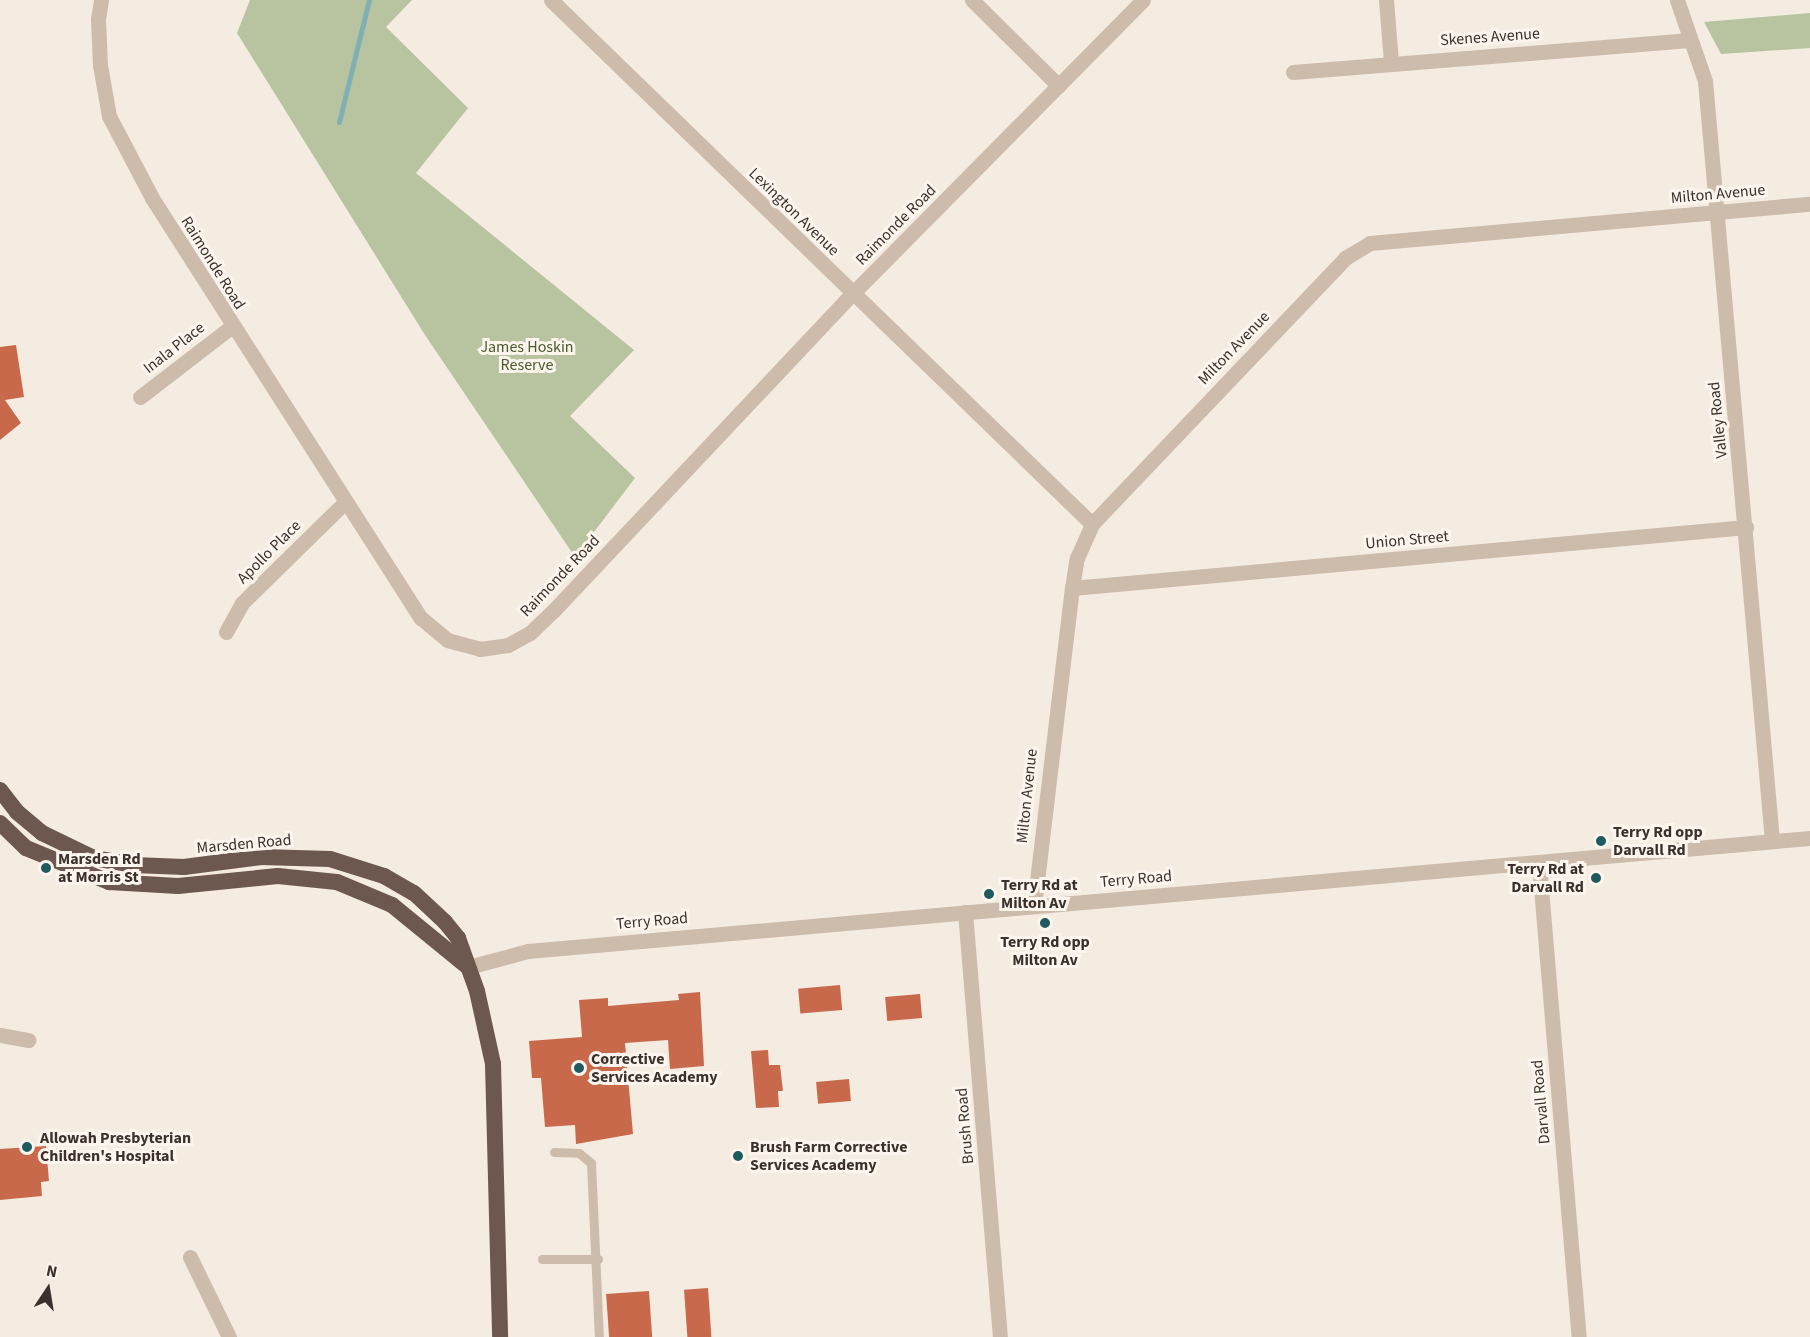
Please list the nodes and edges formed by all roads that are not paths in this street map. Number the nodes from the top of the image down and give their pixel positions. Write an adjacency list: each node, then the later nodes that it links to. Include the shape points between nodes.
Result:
1 (101, 0): 14 (street, Raimonde Road, via 99,65 109,116 152,198)
2 (551, 0): 13 (street, Lexington Avenue)
3 (972, 0): 10 (street)
4 (1143, 0): 10 (street, Raimonde Road)
5 (1386, 0): 8 (street)
6 (1677, 0): 7 (street, Valley Road)
7 (1690, 40): 8 (street, Skenes Avenue); 12 (street, Valley Road, via 1705,81)
8 (1391, 62): 9 (street, Skenes Avenue)
9 (1293, 72)
10 (1059, 86): 13 (street, Raimonde Road)
11 (1810, 204): 12 (street, Milton Avenue)
12 (1716, 213): 17 (street, Milton Avenue, via 1370,243 1345,258); 18 (street, Valley Road)
13 (853, 293): 16 (street, Raimonde Road, via 554,610 530,633 507,645 480,649 447,640 422,618); 17 (street, Lexington Avenue)
14 (231, 327): 15 (street, Inala Place); 16 (street, Raimonde Road)
15 (140, 398)
16 (345, 502): 20 (street, Apollo Place, via 242,603)
17 (1092, 524): 19 (street, Milton Avenue, via 1077,558)
18 (1746, 527): 19 (street, Union Street); 24 (street, Valley Road)
19 (1072, 588): 26 (street, Milton Avenue)
20 (226, 632)
21 (0, 790): 28 (highway, Marsden Road, via 17,812 42,833 76,852 104,860 184,867 261,857 314,857 352,864 414,893 431,908 458,938)
22 (2, 828): 28 (highway, via 26,848 52,862 109,882 178,886 278,876 337,882 392,905)
23 (1810, 838): 24 (street, Terry Road)
24 (1772, 841): 25 (street, Terry Road)
25 (1539, 864): 26 (street, Terry Road); 39 (street, Darvall Road)
26 (1034, 906): 27 (street, Terry Road)
27 (965, 912): 28 (street, Terry Road, via 528,951); 38 (street, Brush Road)
28 (468, 967): 36 (highway, Marsden Road, via 493,1064)
29 (0, 1035): 30 (street)
30 (29, 1040)
31 (554, 1152): 34 (lane, via 579,1153 591,1163)
32 (190, 1257): 35 (street)
33 (542, 1259): 34 (lane)
34 (598, 1259): 37 (lane)
35 (229, 1337)
36 (500, 1337)
37 (599, 1337)
38 (1000, 1337)
39 (1579, 1337)

